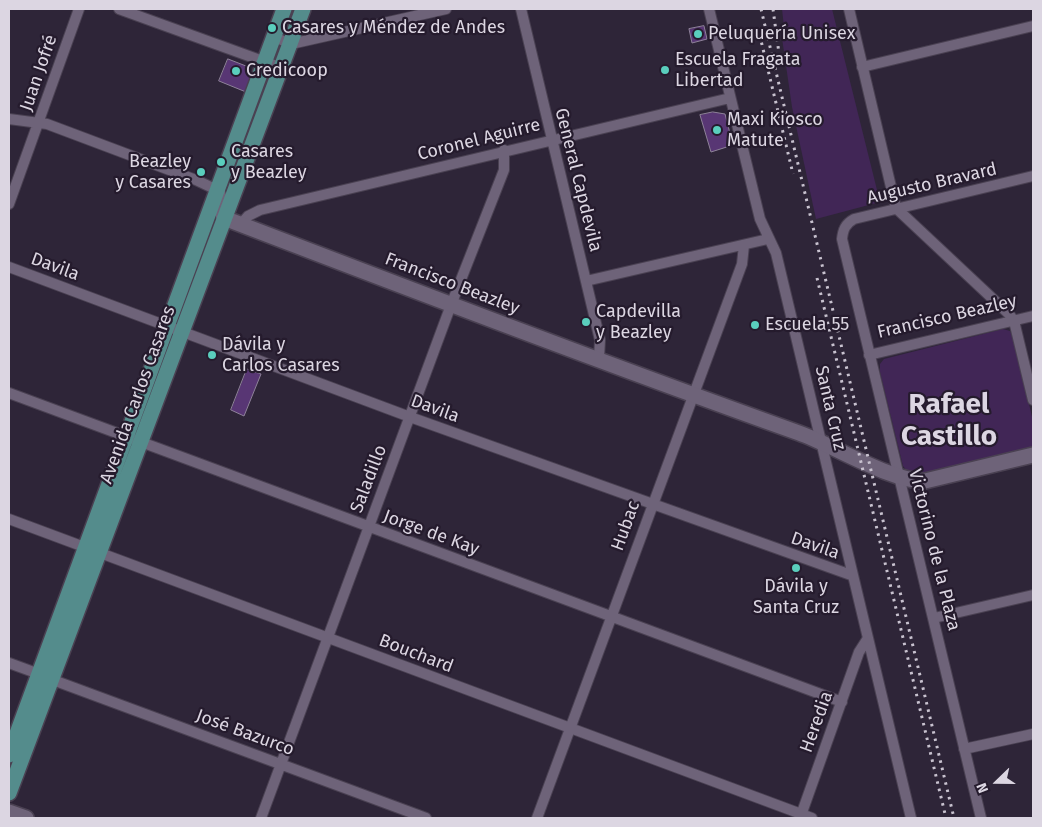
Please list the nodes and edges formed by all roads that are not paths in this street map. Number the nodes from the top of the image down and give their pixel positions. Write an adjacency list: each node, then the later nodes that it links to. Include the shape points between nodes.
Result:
1 (79, 9): 17 (street, Juan Jofré)
2 (119, 9): 12 (street)
3 (284, 9): 10 (main road, Avenida Carlos Casares)
4 (303, 9): 11 (main road, Avenida Carlos Casares)
5 (446, 9): 11 (street)
6 (520, 9): 18 (street, General Capdevila)
7 (709, 9): 15 (street, Santa Cruz)
8 (848, 9): 13 (street)
9 (1033, 26): 13 (street)
10 (274, 37): 11 (street); 12 (main road, Avenida Carlos Casares)
11 (290, 44): 14 (main road, Avenida Carlos Casares)
12 (264, 62): 14 (street); 21 (main road, Avenida Carlos Casares)
13 (862, 67): 23 (street)
14 (282, 68): 24 (main road, Avenida Carlos Casares)
15 (730, 98): 18 (street, Coronel Aguirre); 27 (street, Santa Cruz, via 760,219)
16 (9, 119): 17 (street)
17 (39, 122): 21 (street); 22 (street, Juan Jofré)
18 (551, 139): 19 (street, Coronel Aguirre); 30 (street, General Capdevila)
19 (504, 150): 25 (street, Coronel Aguirre, via 260,210); 31 (street, Saladillo, via 504,170)
20 (1033, 176): 23 (street, Augusto Bravard)
21 (217, 190): 24 (street); 34 (main road, Avenida Carlos Casares)
22 (9, 204)
23 (896, 208): 26 (street, Augusto Bravard, via 854,219); 33 (street)
24 (224, 218): 25 (street, Francisco Beazley); 35 (main road, Avenida Carlos Casares)
25 (241, 224): 31 (street, Francisco Beazley)
26 (843, 231): 36 (street, Victorino de la Plaza, via 842,239)
27 (768, 239): 28 (street); 43 (street, Santa Cruz, via 776,253)
28 (744, 245): 30 (street); 39 (street, Hubac, via 742,264)
29 (9, 267): 34 (street, Davila)
30 (586, 281): 37 (street, General Capdevila, via 600,340)
31 (451, 305): 37 (street, Francisco Beazley); 41 (street, Saladillo)
32 (1033, 316): 33 (street, Francisco Beazley)
33 (1014, 321): 36 (street, Francisco Beazley); 40 (street)
34 (167, 325): 35 (street, Davila); 42 (main road, Avenida Carlos Casares)
35 (182, 331): 41 (street, Davila); 42 (main road, Avenida Carlos Casares)
36 (869, 355): 45 (street, Victorino de la Plaza)
37 (599, 358): 39 (street, Francisco Beazley)
38 (9, 393): 42 (street, Jorge de Kay)
39 (693, 395): 43 (street, Francisco Beazley); 46 (street, Hubac)
40 (1033, 400)
41 (410, 417): 46 (street, Davila); 48 (street, Saladillo)
42 (134, 440): 48 (street, Jorge de Kay); 49 (main road, Avenida Carlos Casares); 50 (main road, Avenida Carlos Casares)
43 (821, 443): 45 (street, Francisco Beazley); 51 (street, Santa Cruz)
44 (1033, 455): 45 (street, Francisco Beazley, via 925,481)
45 (899, 475): 54 (street, Victorino de la Plaza)
46 (651, 505): 51 (street, Davila); 53 (street, Hubac)
47 (9, 519): 49 (street, Bouchard)
48 (368, 527): 53 (street, Jorge de Kay); 55 (street, Saladillo)
49 (86, 548): 50 (street, Bouchard); 58 (main road, Avenida Carlos Casares)
50 (100, 554): 55 (street, Bouchard); 58 (main road, Avenida Carlos Casares)
51 (851, 576): 56 (street, Santa Cruz)
52 (1033, 595): 54 (street)
53 (611, 617): 59 (street, Jorge de Kay); 60 (street, Hubac)
54 (934, 618): 62 (street, Victorino de la Plaza)
55 (326, 637): 60 (street, Bouchard); 64 (street, Saladillo)
56 (868, 638): 59 (street, Heredia, via 859,652); 73 (street, Santa Cruz)
57 (9, 663): 58 (street, José Bazurco)
58 (46, 677): 63 (main road, Avenida Carlos Casares); 64 (street, José Bazurco); 65 (main road, Avenida Carlos Casares)
59 (842, 702): 67 (street, Heredia)
60 (569, 729): 67 (street, Bouchard); 71 (street, Hubac)
61 (1033, 734): 62 (street)
62 (964, 749): 74 (street, Victorino de la Plaza)
63 (9, 755)
64 (280, 764): 69 (street, Saladillo); 70 (street, José Bazurco)
65 (9, 793)
66 (9, 812): 68 (street)
67 (800, 816): 72 (street, Bouchard)
68 (26, 818)
69 (260, 818)
70 (426, 818)
71 (537, 818)
72 (812, 818)
73 (911, 818)
74 (981, 818)

